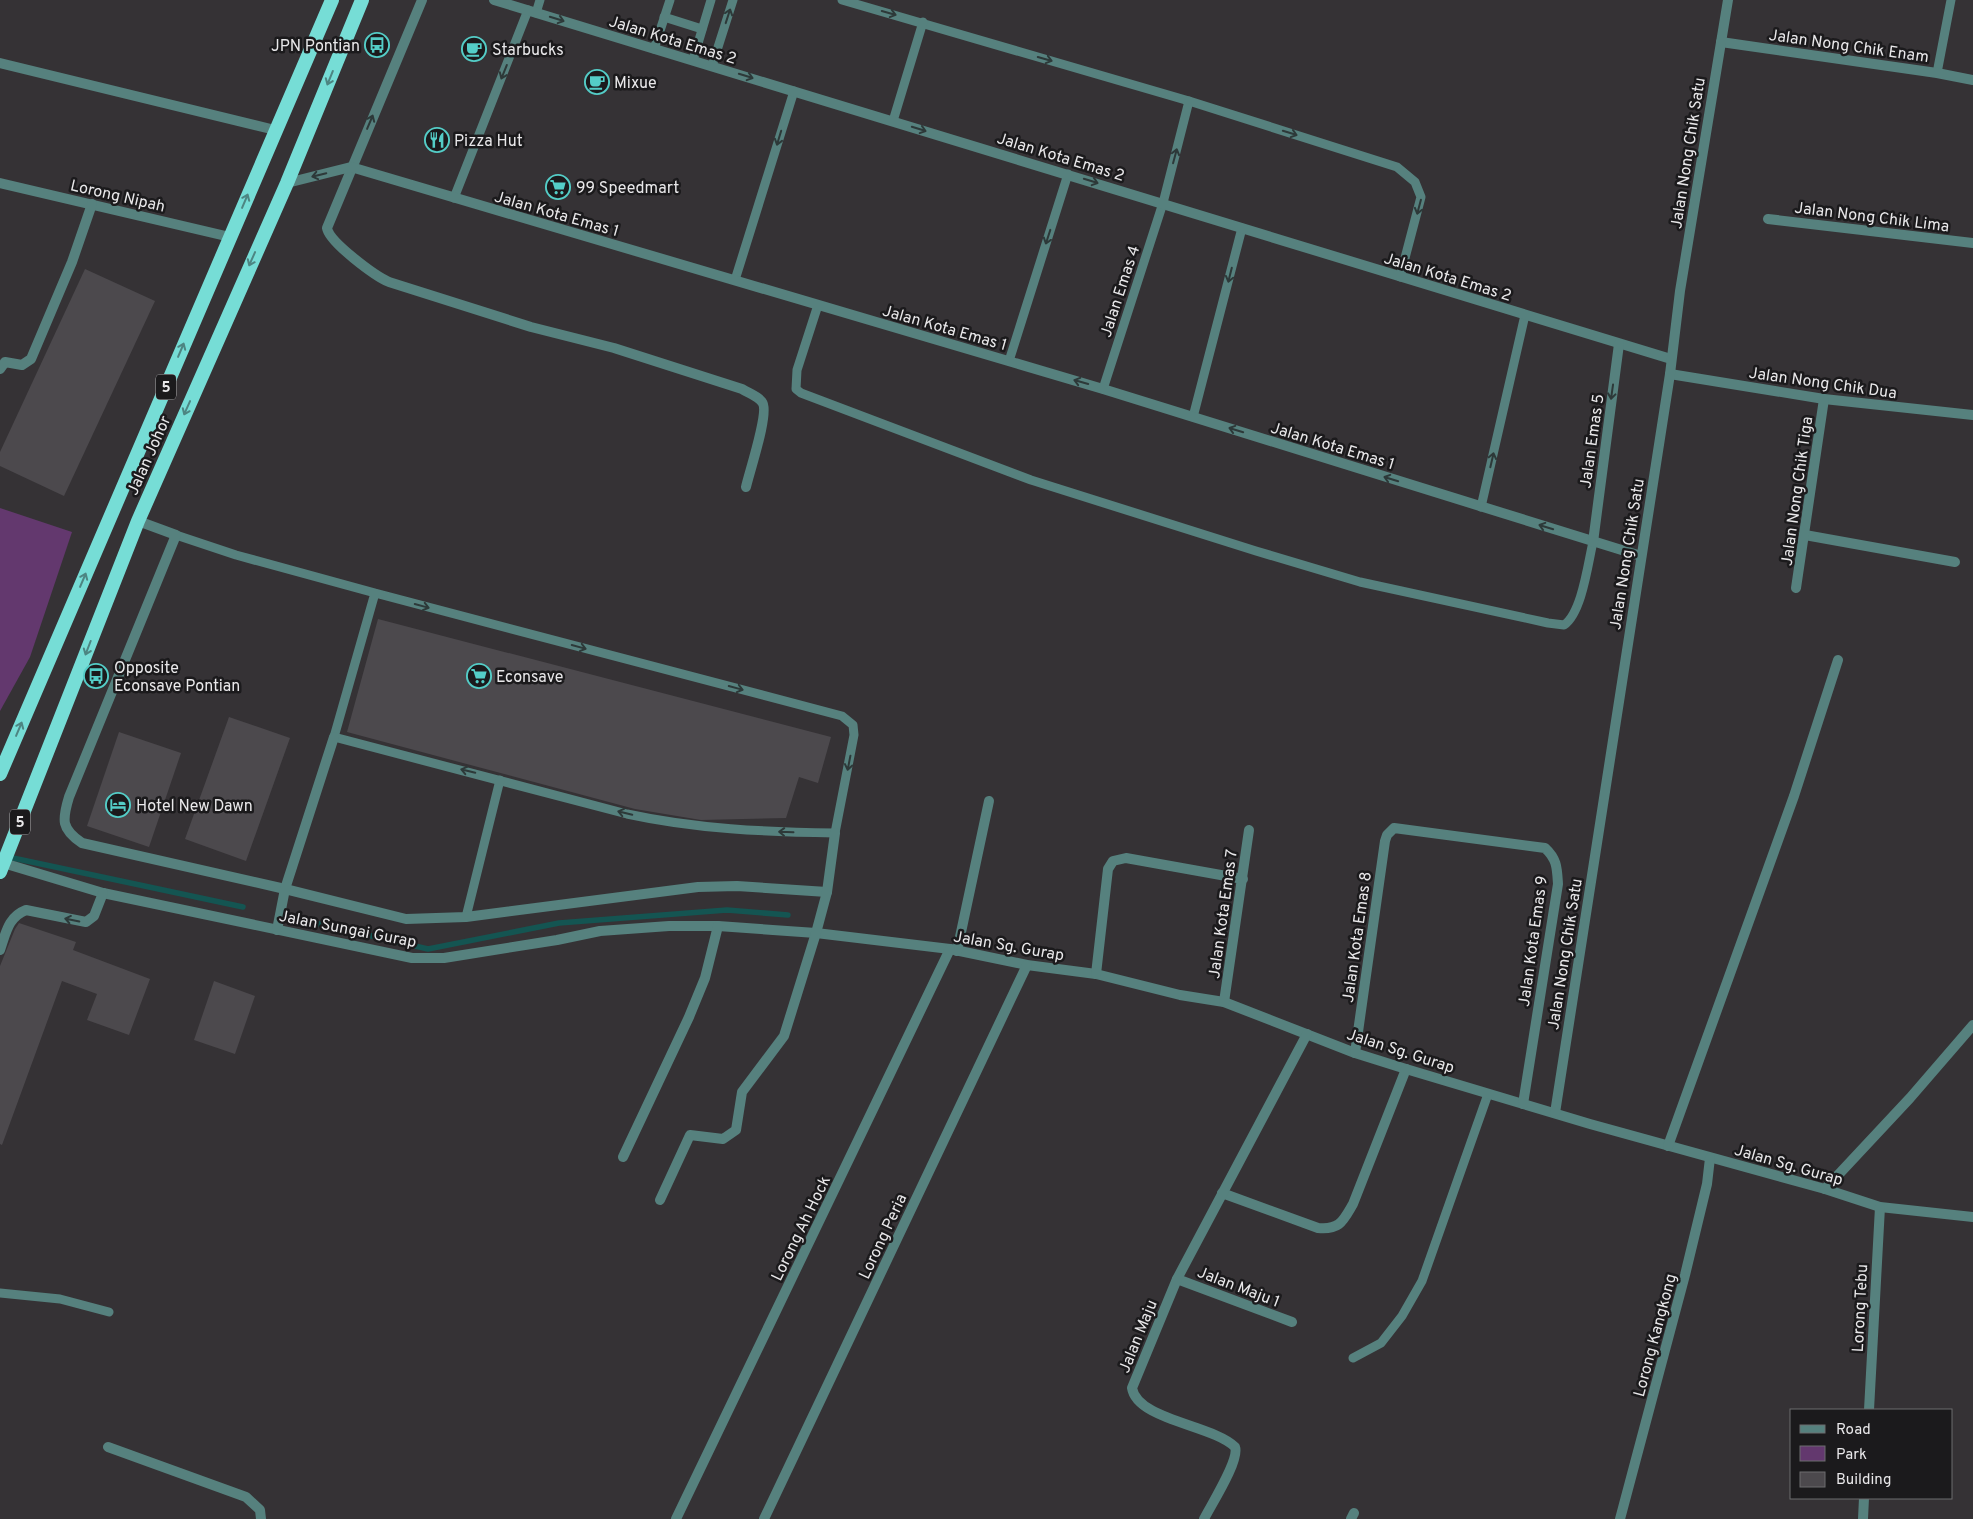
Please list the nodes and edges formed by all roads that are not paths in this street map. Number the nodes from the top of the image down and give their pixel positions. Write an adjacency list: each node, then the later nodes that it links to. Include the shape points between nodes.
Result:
1 (332, 0): 26 (highway, Jalan Johor / 5)
2 (362, 0): 30 (highway, Jalan Johor / 5, one-way to 30)
3 (422, 0): 27 (street, one-way to 3)
4 (494, 0): 12 (street, Jalan Kota Emas 2)
5 (540, 0): 12 (lane)
6 (670, 0): 13 (lane)
7 (711, 0): 15 (lane)
8 (733, 0): 20 (lane, one-way to 8)
9 (842, 0): 14 (lane, one-way to 14)
10 (1728, 0): 16 (street, Jalan Nong Chik Satu)
11 (1951, 0): 21 (lane)
12 (532, 12): 17 (street, Jalan Kota Emas 2, one-way to 17); 31 (lane, one-way to 31)
13 (664, 18): 15 (lane); 17 (lane)
14 (923, 22): 24 (lane, one-way to 24); 25 (lane)
15 (702, 29): 18 (lane)
16 (1721, 42): 21 (street, Jalan Nong Chik Enam); 43 (street, Jalan Nong Chik Satu)
17 (654, 48): 18 (street, Jalan Kota Emas 2)
18 (693, 60): 20 (street, Jalan Kota Emas 2)
19 (0, 63): 26 (street)
20 (712, 66): 23 (street, Jalan Kota Emas 2, one-way to 23)
21 (1937, 73): 22 (street, Jalan Nong Chik Enam)
22 (1973, 80)
23 (794, 91): 25 (street, Jalan Kota Emas 2); 39 (lane, one-way to 39)
24 (1189, 101): 32 (lane, Jalan Emas 4, one-way to 24); 38 (lane, one-way to 38, via 1397,166 1415,182 1421,197)
25 (893, 121): 28 (street, Jalan Kota Emas 2, one-way to 28)
26 (275, 130): 36 (highway, Jalan Johor / 5, one-way to 26)
27 (351, 167): 30 (street, one-way to 30); 31 (street, Jalan Kota Emas 1); 51 (street, via 327,228 328,233 379,278 733,386 762,401 765,409)
28 (1068, 174): 32 (street, Jalan Kota Emas 2, one-way to 32); 44 (lane, one-way to 44)
29 (0, 183): 33 (street, Lorong Nipah)
30 (287, 183): 53 (highway, Jalan Johor / 5, one-way to 53)
31 (454, 198): 39 (street, Jalan Kota Emas 1)
32 (1163, 203): 35 (street, Jalan Kota Emas 2); 47 (lane, Jalan Emas 4)
33 (92, 204): 36 (street, Lorong Nipah); 45 (street, via 72,262 31,359 22,365)
34 (1768, 219): 37 (street, Jalan Nong Chik Lima)
35 (1242, 228): 38 (street, Jalan Kota Emas 2); 50 (lane, one-way to 50)
36 (230, 237): 63 (highway, Jalan Johor / 5, one-way to 36)
37 (1973, 243)
38 (1400, 277): 41 (street, Jalan Kota Emas 2)
39 (735, 280): 40 (street, Jalan Kota Emas 1)
40 (818, 305): 44 (street, Jalan Kota Emas 1); 56 (lane, via 797,370 796,389 801,393 1031,480 1256,551 1360,582 1564,625 1572,616 1581,594)
41 (1525, 315): 42 (street, Jalan Kota Emas 2); 52 (lane, one-way to 41)
42 (1619, 344): 43 (street, Jalan Kota Emas 2); 56 (street, Jalan Emas 5, one-way to 56)
43 (1671, 359): 46 (street, Jalan Nong Chik Satu)
44 (1009, 361): 47 (street, Jalan Kota Emas 1, one-way to 44)
45 (2, 364)
46 (1670, 374): 48 (street, Jalan Nong Chik Dua); 57 (street, Jalan Nong Chik Satu)
47 (1103, 389): 50 (street, Jalan Kota Emas 1)
48 (1824, 399): 49 (street, Jalan Nong Chik Dua); 55 (street, Jalan Nong Chik Tiga)
49 (1973, 415)
50 (1193, 417): 52 (street, Jalan Kota Emas 1, one-way to 50)
51 (746, 487)
52 (1481, 507): 56 (street, Jalan Kota Emas 1, one-way to 52)
53 (138, 521): 54 (street); 69 (highway, Jalan Johor / 5, one-way to 69)
54 (176, 535): 60 (lane); 71 (street, via 69,797 64,812 65,827 82,843)
55 (1805, 535): 58 (street); 59 (street, Jalan Nong Chik Tiga)
56 (1592, 542): 57 (street, Jalan Kota Emas 1)
57 (1641, 556): 89 (street, Jalan Nong Chik Satu)
58 (1954, 562)
59 (1796, 588)
60 (375, 593): 62 (lane); 68 (lane, one-way to 68, via 842,716 853,725 854,735)
61 (1838, 660): 90 (street, via 1794,796)
62 (334, 737): 64 (lane, one-way to 62); 71 (street)
63 (0, 774)
64 (500, 780): 68 (lane, one-way to 64, via 758,831 664,822); 74 (lane)
65 (989, 802): 79 (street, Lorong Ah Hock)
66 (1394, 828): 85 (street, Jalan Kota Emas 8, via 1385,841); 88 (street, Jalan Kota Emas 9, via 1545,848 1553,855 1558,884)
67 (1249, 830): 70 (street, Jalan Kota Emas 7)
68 (835, 833): 72 (street)
69 (1, 866): 73 (street, Jalan Sungai Gurap)
70 (1242, 879): 81 (street, via 1126,858 1113,861 1108,868); 82 (street, Jalan Kota Emas 7)
71 (285, 888): 74 (street, via 406,919); 76 (street)
72 (826, 892): 74 (street, via 737,886 698,887); 77 (street)
73 (103, 893): 76 (street, Jalan Sungai Gurap); 78 (street, one-way to 78, via 94,916 86,922 26,910 20,912 11,921)
74 (466, 918)
75 (718, 926): 76 (street, Jalan Sungai Gurap, via 600,931 444,958 412,958); 77 (street, Jalan Sungai Gurap); 91 (street, via 705,978 689,1017)
76 (277, 930)
77 (816, 934): 79 (street, Jalan Sg. Gurap); 95 (street, via 784,1036 742,1092 736,1130 723,1139 690,1135)
78 (0, 950)
79 (954, 950): 80 (street, Jalan Sg. Gurap); 107 (street, Lorong Ah Hock)
80 (1027, 965): 81 (street, Jalan Sg. Gurap); 108 (street, Lorong Peria)
81 (1096, 974): 82 (street, Jalan Sg. Gurap, via 1180,995)
82 (1224, 1002): 84 (street, Jalan Sg. Gurap)
83 (1973, 1025): 93 (street)
84 (1307, 1034): 85 (street, Jalan Sg. Gurap); 94 (street, Jalan Maju)
85 (1355, 1053): 86 (street, Jalan Sg. Gurap)
86 (1406, 1069): 87 (street, Jalan Sg. Gurap); 94 (street, via 1353,1204 1336,1226 1318,1228)
87 (1488, 1094): 88 (street, Jalan Sg. Gurap); 102 (lane, via 1422,1281 1402,1316 1381,1343)
88 (1523, 1104): 89 (street, Jalan Sg. Gurap)
89 (1555, 1113): 90 (street, Jalan Sg. Gurap)
90 (1668, 1146): 92 (street, Jalan Sg. Gurap)
91 (623, 1157)
92 (1710, 1158): 93 (street, Jalan Sg. Gurap); 110 (street, Lorong Kangkong, via 1688,1266)
93 (1825, 1189): 96 (street, Jalan Sg. Gurap)
94 (1222, 1194): 98 (street, Jalan Maju)
95 (660, 1200)
96 (1880, 1207): 97 (street, Jalan Sg. Gurap); 103 (street, Lorong Tebu)
97 (1973, 1217)
98 (1177, 1279): 101 (street, Jalan Maju 1); 109 (street, Jalan Maju, via 1132,1388 1133,1394 1147,1408 1215,1435 1236,1451 1231,1468)
99 (0, 1293): 100 (lane, via 60,1299)
100 (109, 1312)
101 (1292, 1322)
102 (1353, 1358)
103 (1869, 1409)
104 (108, 1447): 106 (street, via 246,1497 260,1510)
105 (1864, 1499): 111 (street)
106 (261, 1519)
107 (676, 1519)
108 (764, 1519)
109 (1204, 1519)
110 (1620, 1519)
111 (1863, 1519)

